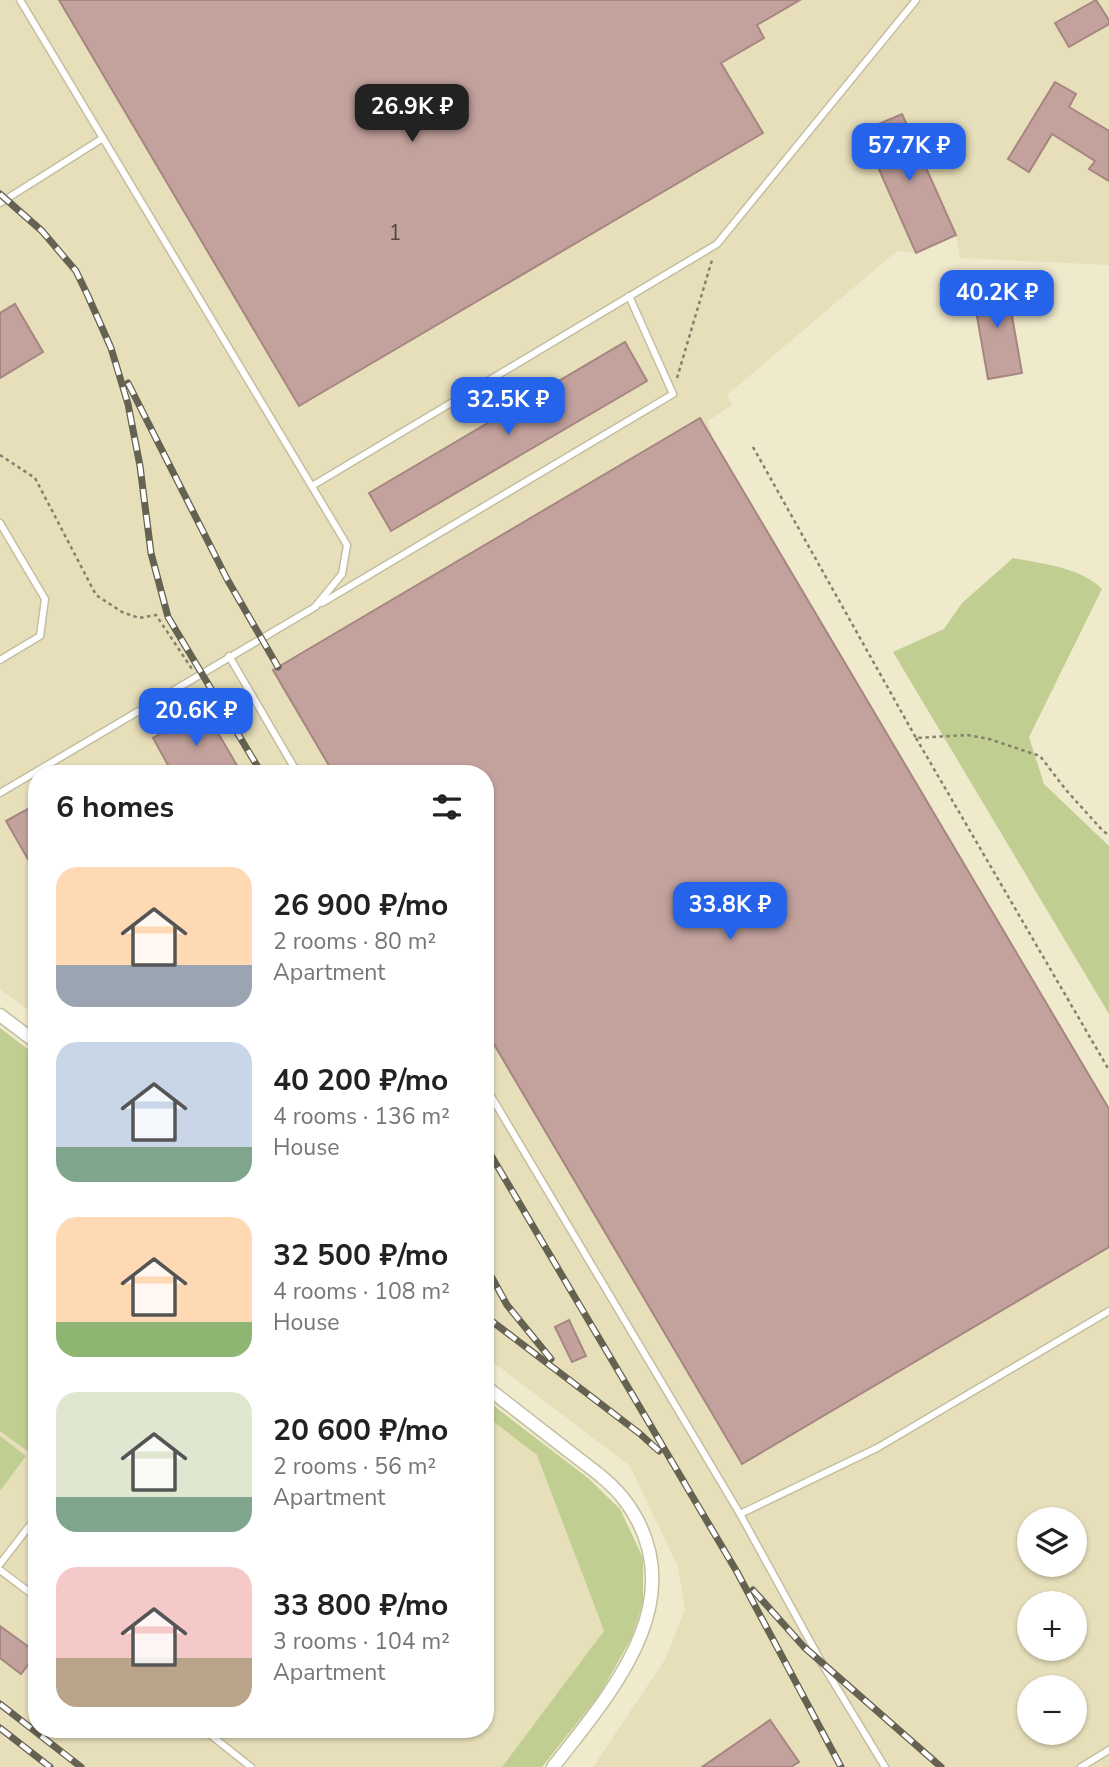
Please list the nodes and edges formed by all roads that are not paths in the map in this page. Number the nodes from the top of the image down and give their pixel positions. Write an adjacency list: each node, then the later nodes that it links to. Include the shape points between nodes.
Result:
1 (20, 0): 3 (lane)
2 (916, 0): 5 (lane, via 717,244)
3 (103, 138): 4 (lane); 6 (lane)
4 (0, 203)
5 (629, 296): 6 (lane); 8 (lane, via 673,394)
6 (312, 486): 8 (lane, via 347,545 342,574)
7 (0, 523): 10 (lane, via 45,599 40,636)
8 (315, 607): 9 (lane)
9 (229, 656): 11 (lane); 12 (lane)
10 (0, 660)
11 (47, 765)
12 (293, 765)
13 (28, 776): 14 (lane)
14 (0, 793)
15 (0, 1015): 16 (street)
16 (28, 1036)
17 (494, 1101): 20 (lane)
18 (1109, 1311): 20 (lane, via 877,1448)
19 (494, 1394): 28 (street, via 602,1477 626,1502 649,1551 649,1616 637,1645 622,1675)
20 (740, 1514): 29 (lane)
21 (28, 1528): 22 (lane)
22 (0, 1564)
23 (0, 1570): 24 (lane)
24 (28, 1591)
25 (214, 1738): 27 (lane)
26 (1109, 1750): 30 (lane)
27 (251, 1767)
28 (553, 1767)
29 (885, 1767)
30 (1081, 1767)

